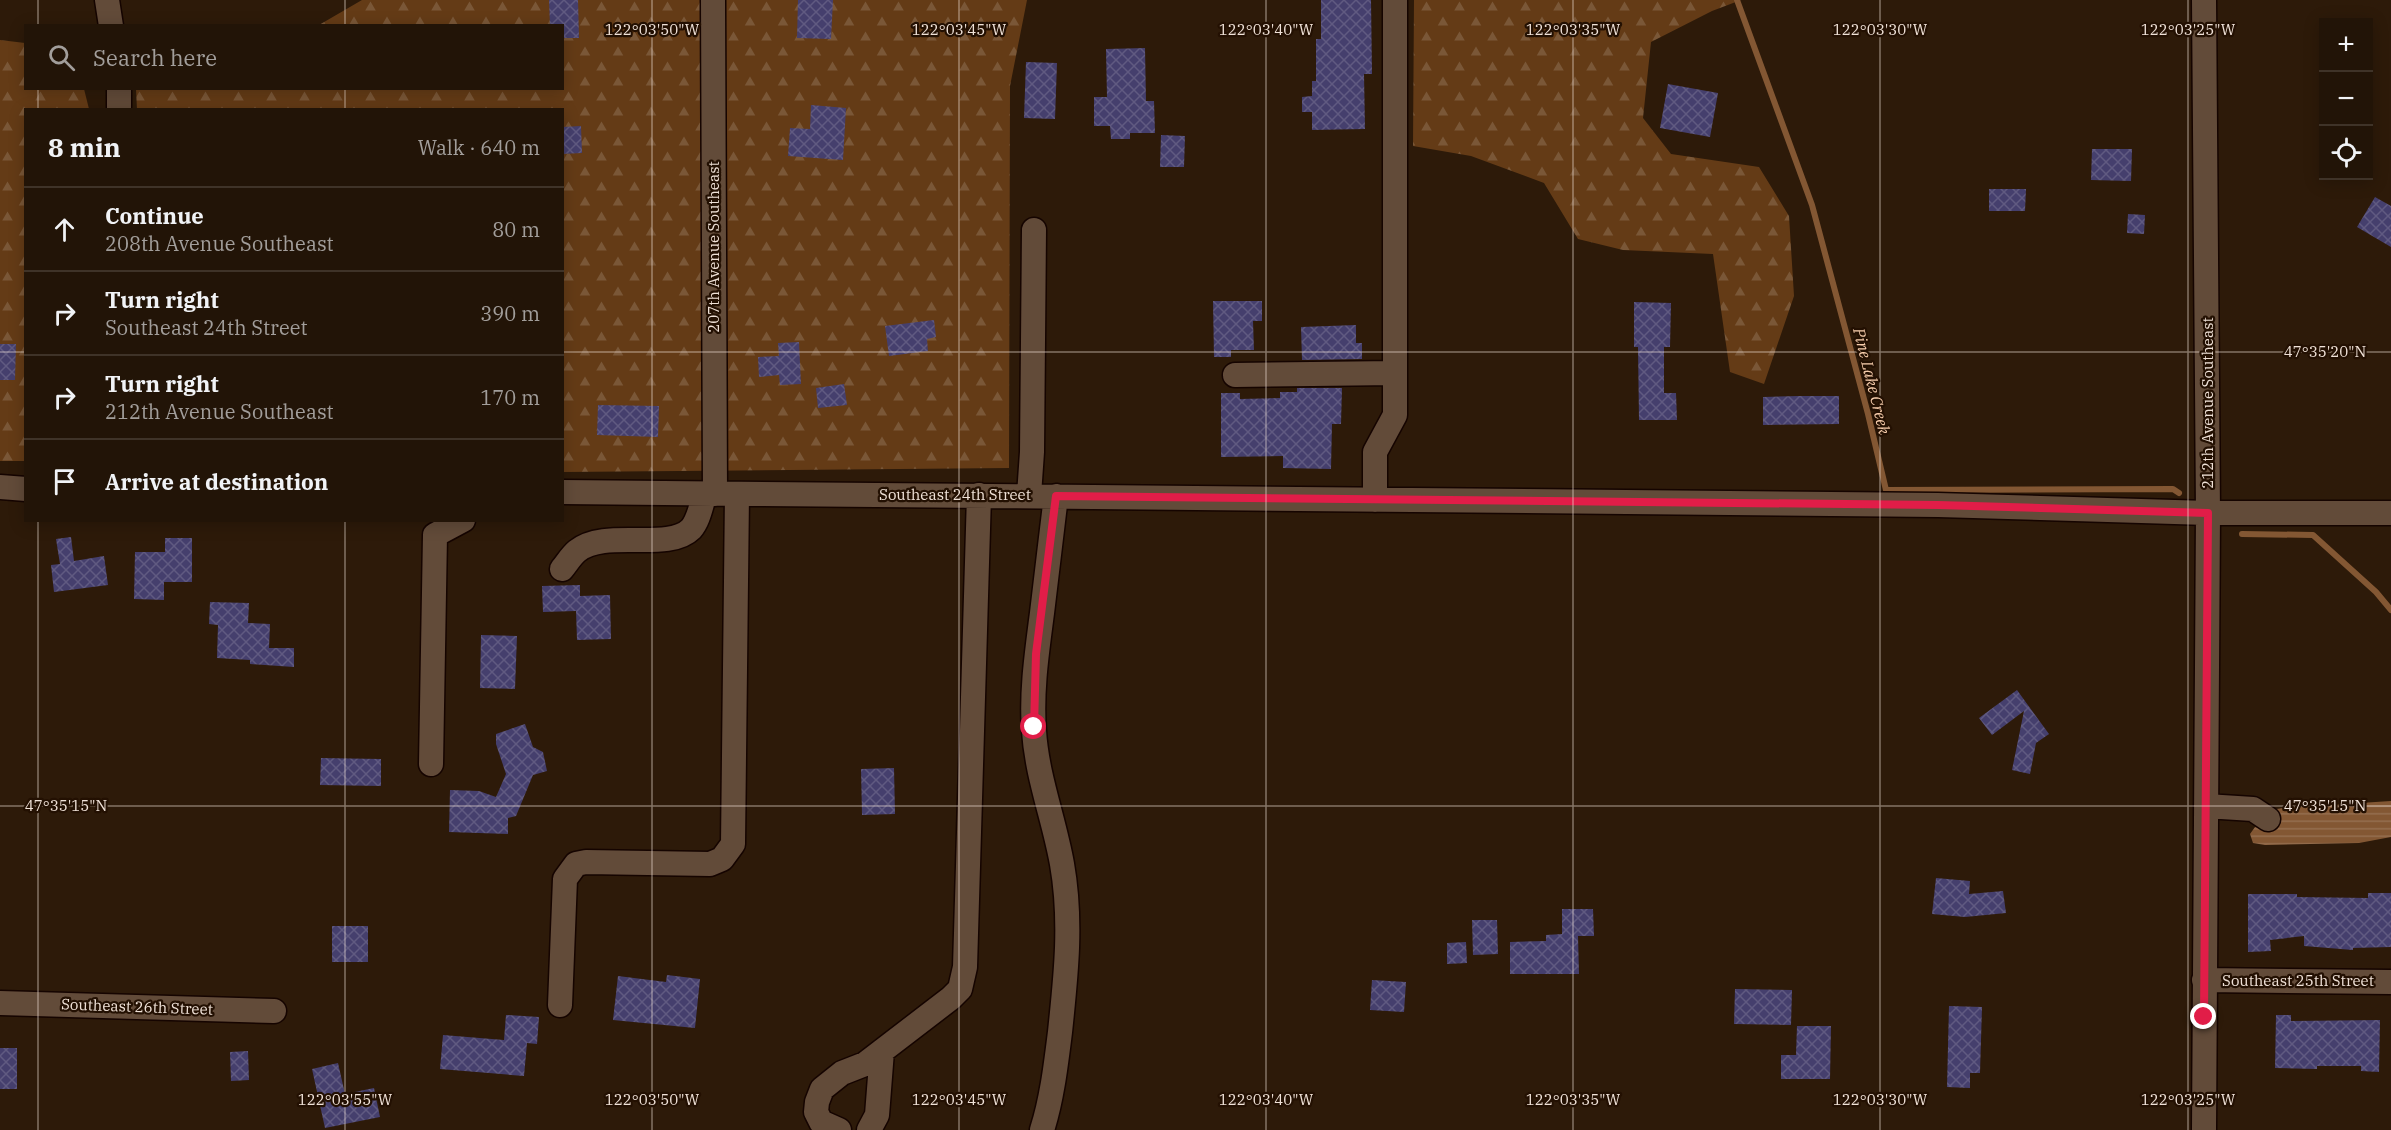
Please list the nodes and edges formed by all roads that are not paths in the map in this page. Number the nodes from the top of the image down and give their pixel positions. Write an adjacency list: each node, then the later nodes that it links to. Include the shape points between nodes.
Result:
1 (107, 0): 5 (street)
2 (713, 0): 14 (street, 207th Avenue Southeast)
3 (1395, 0): 9 (street)
4 (2204, 0): 19 (street, 212th Avenue Southeast)
5 (111, 24)
6 (118, 90): 7 (street)
7 (119, 108)
8 (1034, 230): 16 (street)
9 (1395, 373): 10 (street); 18 (street, via 1395,415 1375,453)
10 (1235, 375)
11 (0, 487): 12 (street)
12 (24, 489)
13 (564, 492): 14 (street, Southeast 24th Street)
14 (719, 494): 15 (street, Southeast 24th Street); 22 (street, via 682,534 596,543 578,550); 29 (street, 207th Avenue Southeast, via 733,844 722,859 710,864 576,864 566,879)
15 (979, 495): 16 (street, Southeast 24th Street); 31 (street, via 966,967 960,989)
16 (1029, 495): 17 (street, Southeast 24th Street)
17 (1056, 496): 18 (street, Southeast 24th Street); 34 (street, via 1036,654 1034,727 1035,753 1059,848 1068,905 1067,963 1057,1052)
18 (1375, 500): 19 (street, Southeast 24th Street, via 1938,505)
19 (2208, 513): 20 (street, Southeast 24th Street); 24 (street, 212th Avenue Southeast)
20 (2391, 513)
21 (459, 522): 23 (street, via 435,535)
22 (562, 569)
23 (431, 764)
24 (2206, 806): 25 (street, via 2253,809); 26 (street, 212th Avenue Southeast)
25 (2268, 819)
26 (2204, 980): 27 (street, Southeast 25th Street); 35 (street, 212th Avenue Southeast)
27 (2391, 982)
28 (0, 1003): 30 (street, Southeast 26th Street)
29 (560, 1005)
30 (274, 1011)
31 (882, 1051): 32 (street, via 822,1089 816,1112 821,1122); 33 (street, via 877,1115)
32 (839, 1130)
33 (869, 1130)
34 (1042, 1130)
35 (2204, 1130)

